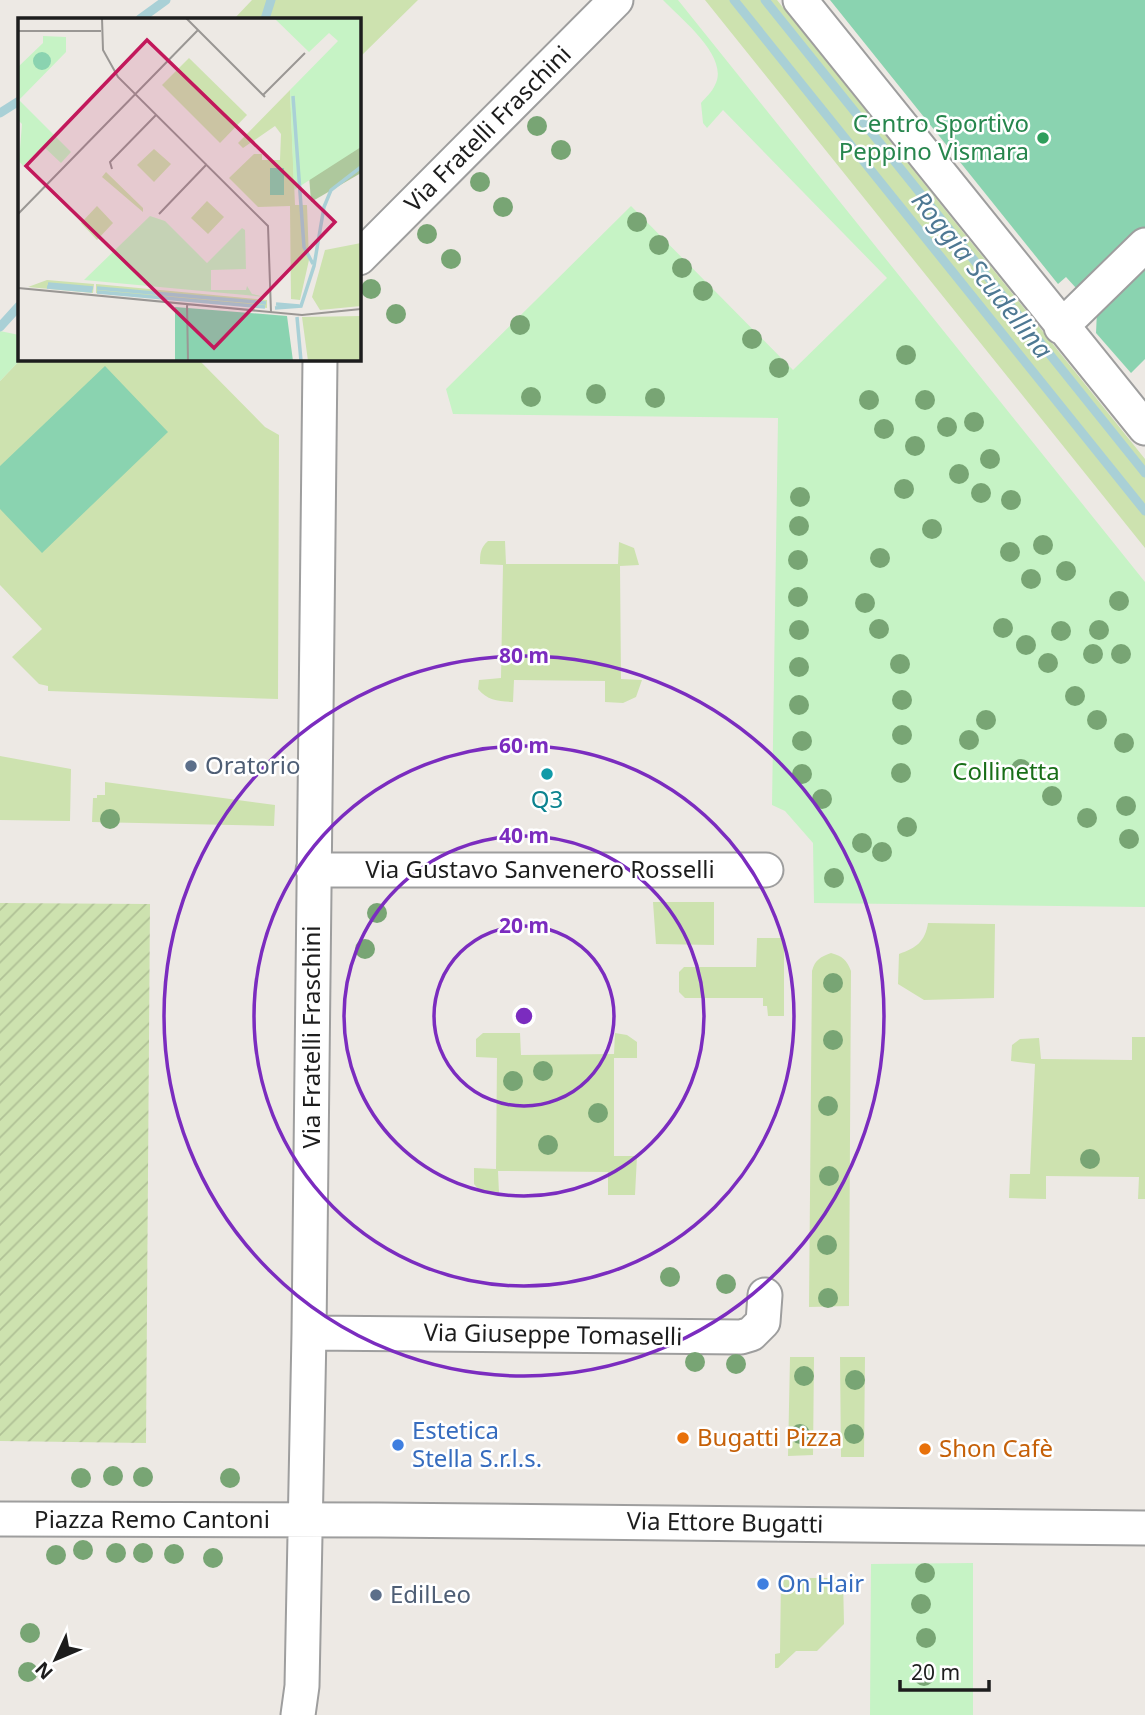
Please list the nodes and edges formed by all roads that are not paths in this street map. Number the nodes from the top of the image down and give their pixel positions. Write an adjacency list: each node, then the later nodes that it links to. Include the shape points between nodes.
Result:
1 (617, 0): 4 (street, Via Fratelli Fraschini)
2 (800, 0): 5 (street)
3 (1145, 246): 5 (street)
4 (360, 257)
5 (1061, 327): 7 (street)
6 (320, 360): 8 (street, Via Fratelli Fraschini)
7 (1145, 428)
8 (313, 870): 9 (street, Via Gustavo Sanvenero Rosselli); 11 (street, Via Fratelli Fraschini)
9 (766, 870)
10 (765, 1295): 11 (street, Via Giuseppe Tomaselli, via 759,1329 741,1337)
11 (309, 1333): 13 (street, Via Fratelli Fraschini)
12 (0, 1520): 13 (street, Piazza Remo Cantoni)
13 (304, 1520): 14 (street, Via Ettore Bugatti); 15 (street, Via Fratelli Fraschini)
14 (1145, 1528)
15 (298, 1715)

